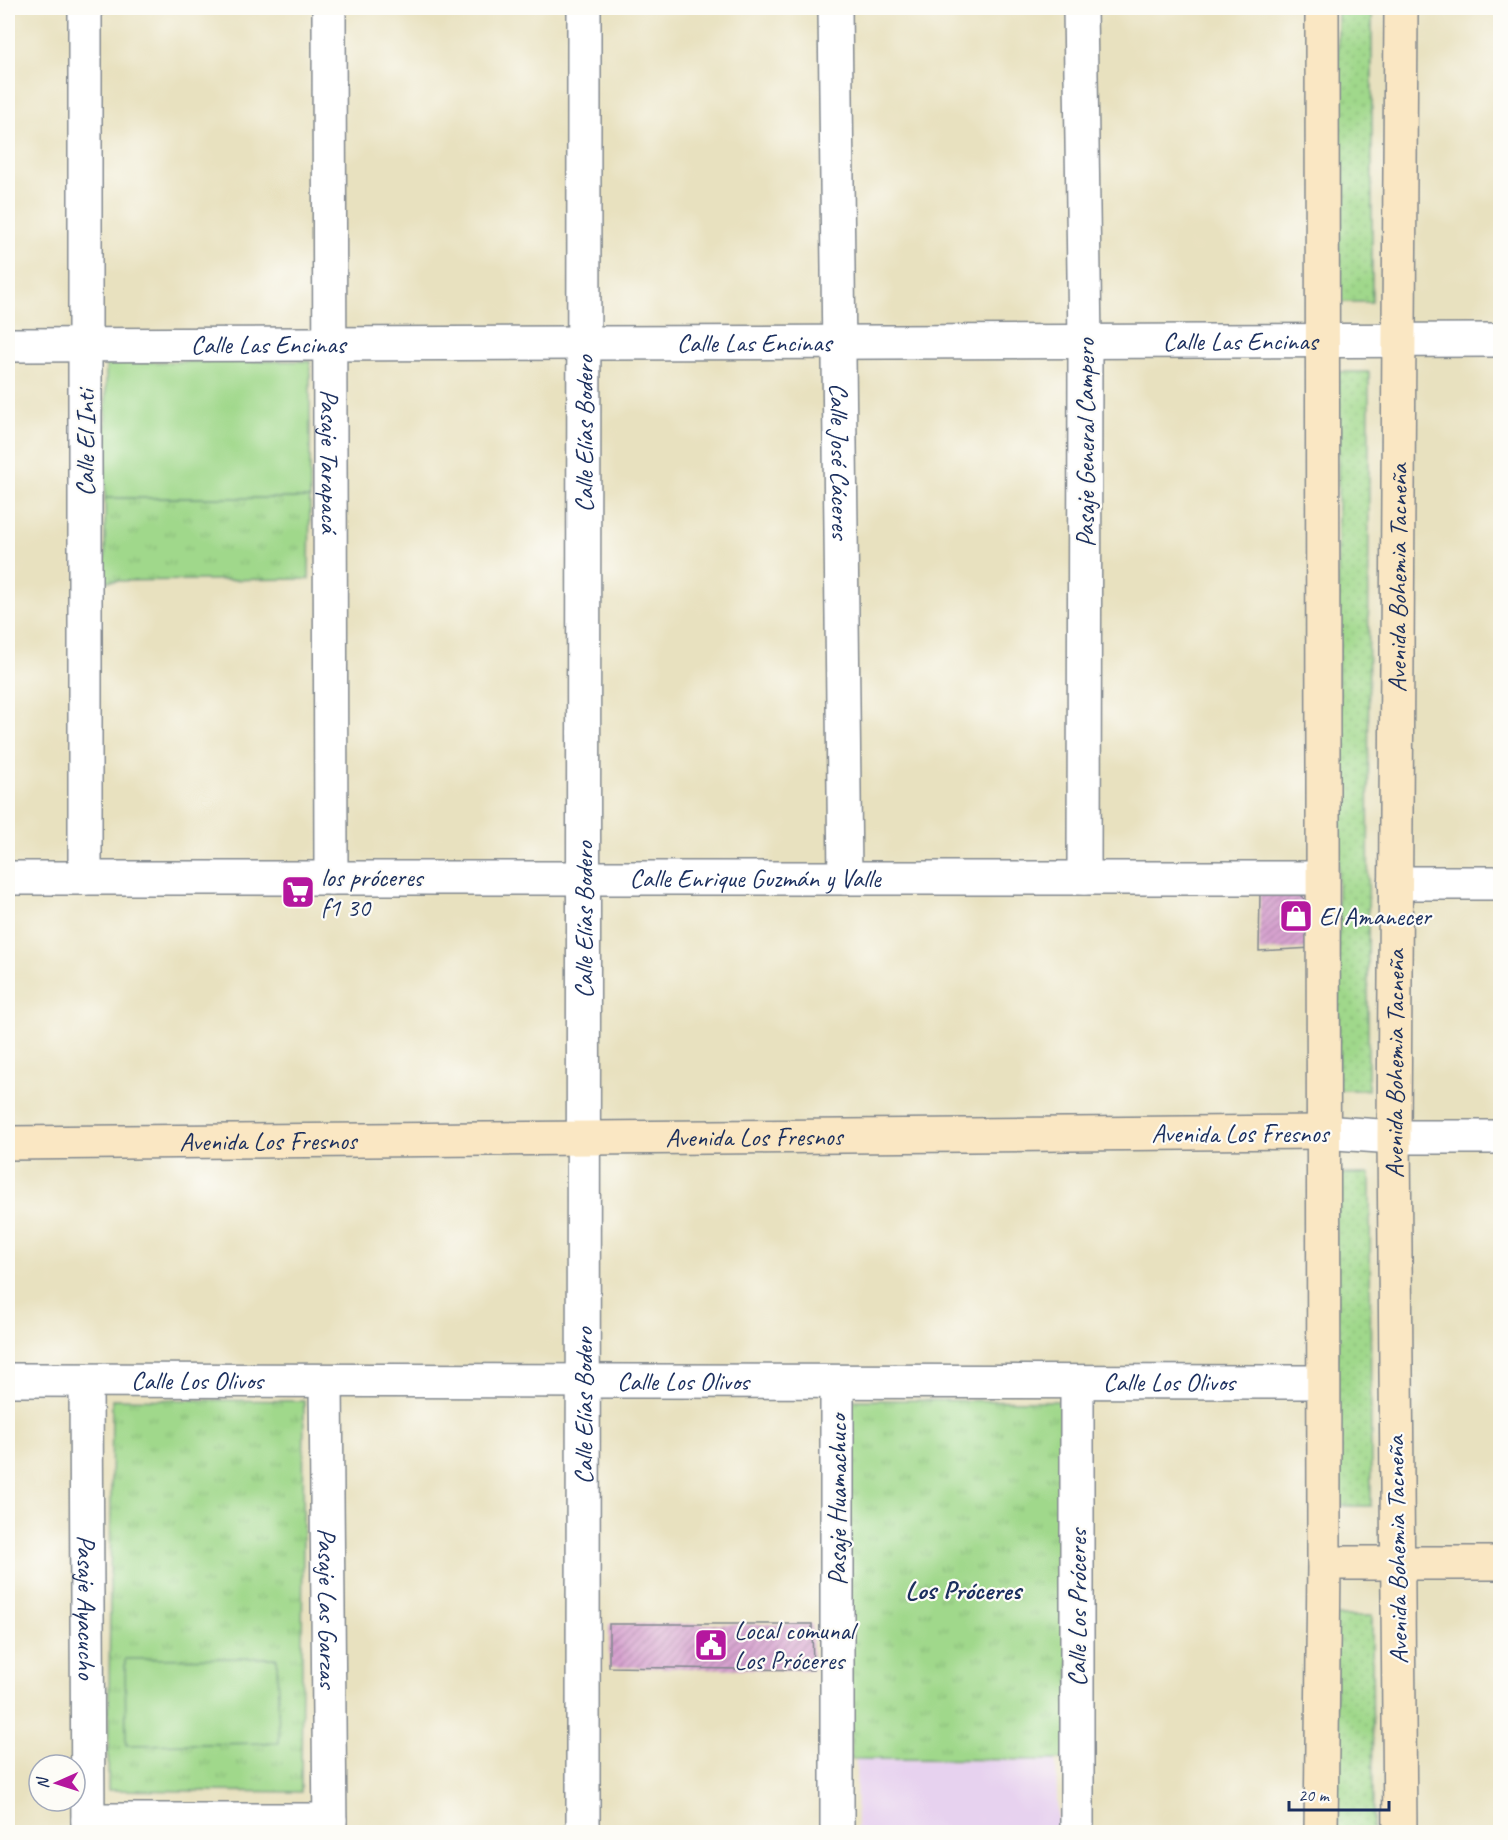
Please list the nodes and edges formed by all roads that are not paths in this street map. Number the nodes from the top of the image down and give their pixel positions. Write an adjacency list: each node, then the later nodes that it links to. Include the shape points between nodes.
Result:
1 (85, 8): 16 (street, Calle El Inti)
2 (329, 8): 14 (street, Pasaje Tarapacá)
3 (584, 8): 13 (street, Calle Elías Bodero)
4 (835, 8): 12 (street, Calle José Cáceres)
5 (1080, 8): 11 (street, Pasaje General Campero)
6 (1322, 8): 8 (main road)
7 (1401, 8): 9 (main road, Avenida Bohemia Tacneña)
8 (1322, 340): 9 (street, Calle Las Encinas); 11 (street, Calle Las Encinas); 22 (main road)
9 (1398, 340): 10 (street, Calle Las Encinas); 24 (main road, Avenida Bohemia Tacneña)
10 (1500, 340)
11 (1085, 341): 12 (street, Calle Las Encinas); 21 (street, Pasaje General Campero)
12 (840, 342): 13 (street, Calle Las Encinas); 20 (street, Calle José Cáceres)
13 (584, 343): 14 (street, Calle Las Encinas); 23 (street, Calle Elías Bodero)
14 (331, 344): 16 (street, Calle Las Encinas); 19 (street, Pasaje Tarapacá)
15 (8, 345): 16 (street, Calle Las Encinas)
16 (86, 345): 18 (street, Calle El Inti)
17 (8, 878): 18 (street, Calle Enrique Guzmán y Valle)
18 (85, 878): 19 (street, Calle Enrique Guzmán y Valle)
19 (331, 878): 23 (street, Calle Enrique Guzmán y Valle)
20 (845, 878): 21 (street, Calle Enrique Guzmán y Valle); 23 (street, Calle Enrique Guzmán y Valle)
21 (1084, 878): 22 (street, Calle Enrique Guzmán y Valle)
22 (1322, 878): 26 (main road)
23 (583, 879): 29 (street, Calle Elías Bodero)
24 (1395, 883): 25 (street); 27 (main road, Avenida Bohemia Tacneña)
25 (1500, 883)
26 (1322, 1132): 27 (street, Avenida Los Fresnos); 29 (main road, Avenida Los Fresnos); 34 (main road)
27 (1394, 1137): 28 (street, Avenida Los Fresnos); 39 (main road, Avenida Bohemia Tacneña)
28 (1500, 1137)
29 (583, 1138): 30 (main road, Avenida Los Fresnos); 33 (street, Calle Elías Bodero)
30 (8, 1143)
31 (8, 1380): 32 (street, Calle Los Olivos)
32 (86, 1381): 35 (street, Calle Los Olivos); 41 (street, Pasaje Ayacucho)
33 (583, 1381): 35 (street, Calle Los Olivos); 36 (street, Calle Los Olivos); 43 (street, Calle Elías Bodero)
34 (1323, 1382): 37 (street, Calle Los Olivos); 38 (main road)
35 (326, 1383): 42 (street, Pasaje Las Garzas)
36 (837, 1383): 37 (street, Calle Los Olivos); 44 (street, Pasaje Huamachuco)
37 (1077, 1383): 45 (street, Calle Los Próceres)
38 (1324, 1563): 39 (main road); 46 (main road)
39 (1397, 1563): 40 (main road); 47 (main road, Avenida Bohemia Tacneña)
40 (1500, 1563)
41 (88, 1826): 42 (street)
42 (330, 1826)
43 (583, 1833)
44 (837, 1833)
45 (1077, 1833)
46 (1321, 1833)
47 (1400, 1833)

